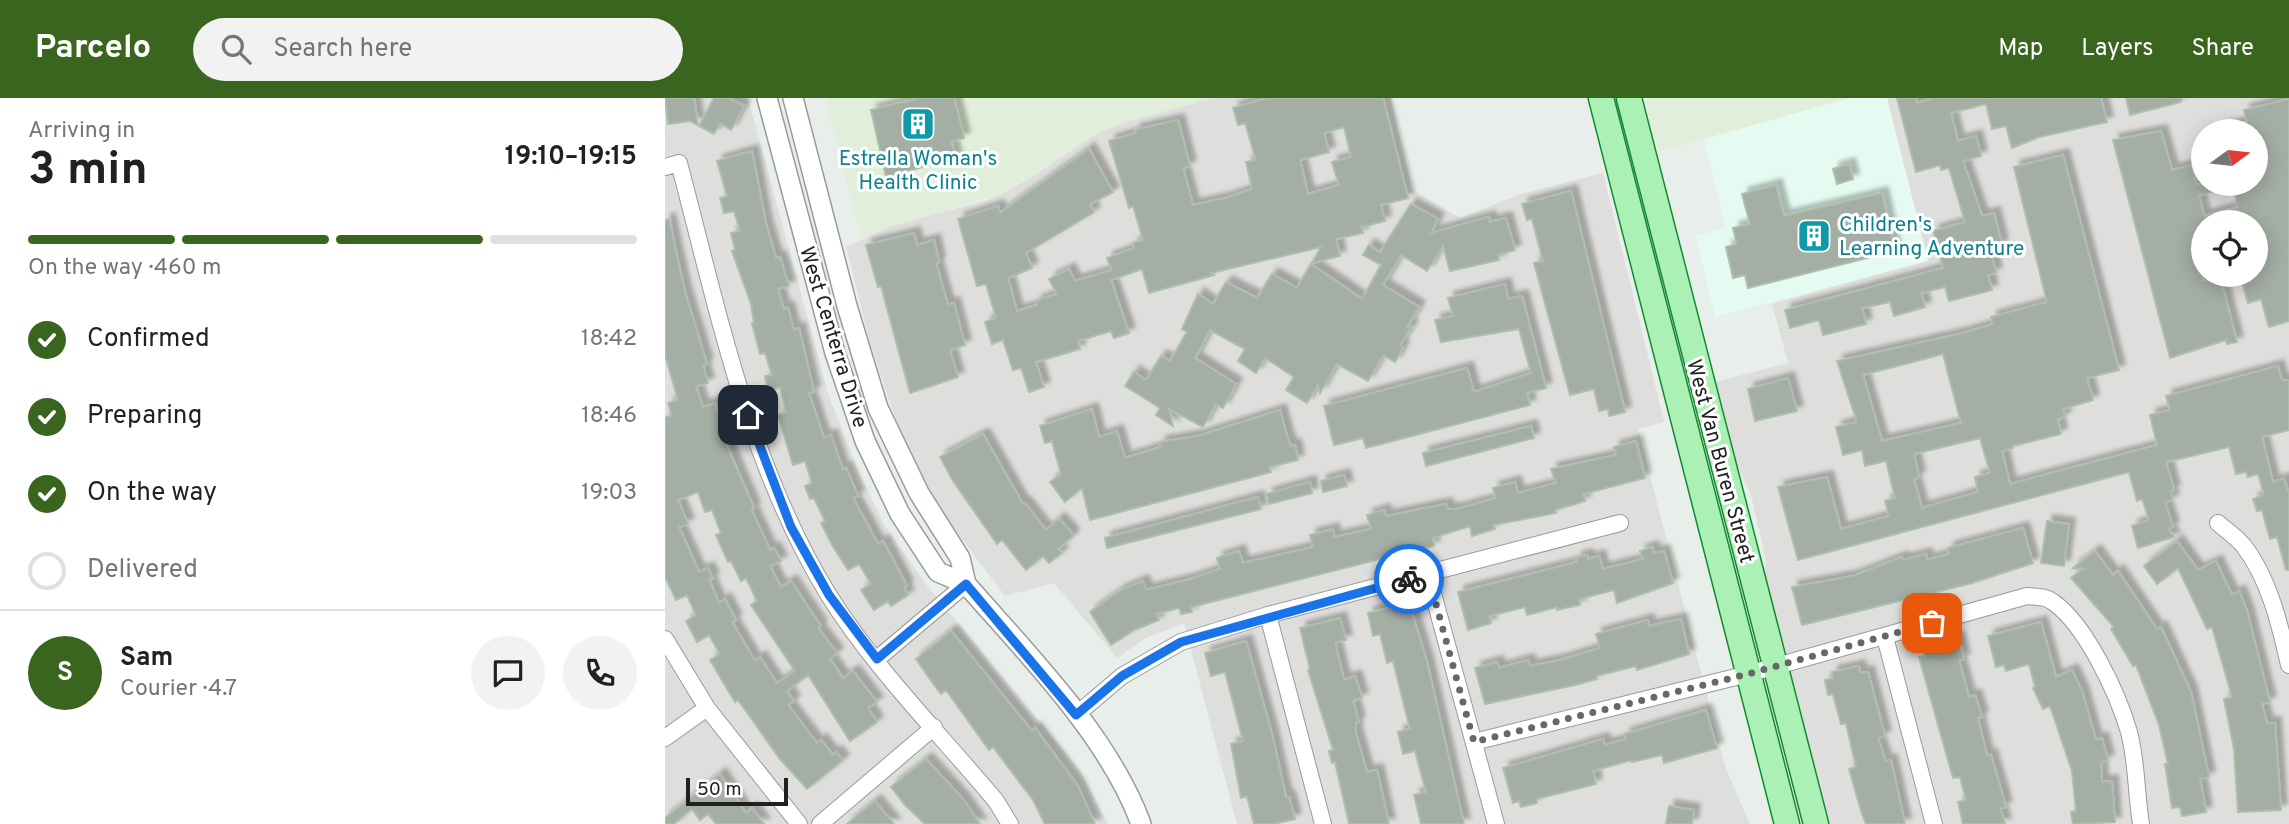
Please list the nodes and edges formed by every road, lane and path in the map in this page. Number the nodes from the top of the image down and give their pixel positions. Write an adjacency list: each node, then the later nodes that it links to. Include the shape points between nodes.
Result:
1 (767, 98): 9 (street, West Centerra Drive, via 835,353)
2 (793, 98): 8 (street, West Centerra Drive, via 847,306)
3 (1601, 98): 6 (main road, West Van Buren Street)
4 (1629, 98): 5 (main road, West Van Buren Street)
5 (1643, 154): 6 (main road); 19 (main road, West Van Buren Street)
6 (1615, 162): 20 (main road, West Van Buren Street)
7 (672, 165): 18 (street, via 766,468 791,527 829,595)
8 (888, 431): 9 (street); 13 (street, West Centerra Drive, via 919,493 960,558)
9 (865, 441): 13 (street, West Centerra Drive, via 900,514 938,572)
10 (1621, 523): 12 (street)
11 (2218, 523): 17 (street, via 2243,545 2257,569)
12 (1428, 575): 14 (street); 25 (street)
13 (966, 584): 18 (street); 22 (street, West Centerra Drive)
14 (1268, 615): 22 (street, via 1181,642 1152,656); 30 (street)
15 (1885, 637): 19 (street); 34 (street); 35 (street, via 2027,597 2043,597 2066,615 2099,659 2115,695 2129,733)
16 (665, 639): 21 (street)
17 (2288, 656)
18 (877, 659): 23 (street)
19 (1774, 667): 20 (street); 33 (main road, West Van Buren Street)
20 (1748, 674): 25 (street); 32 (main road, West Van Buren Street)
21 (707, 708): 24 (street); 26 (street)
22 (1076, 715): 29 (street, West Centerra Drive, via 1116,771)
23 (934, 727): 27 (street); 28 (street, via 996,800)
24 (665, 738)
25 (1474, 742): 31 (street)
26 (799, 824)
27 (820, 824)
28 (1010, 824)
29 (1141, 824)
30 (1323, 824)
31 (1496, 824)
32 (1787, 824)
33 (1816, 824)
34 (1934, 824)
35 (2141, 824)

